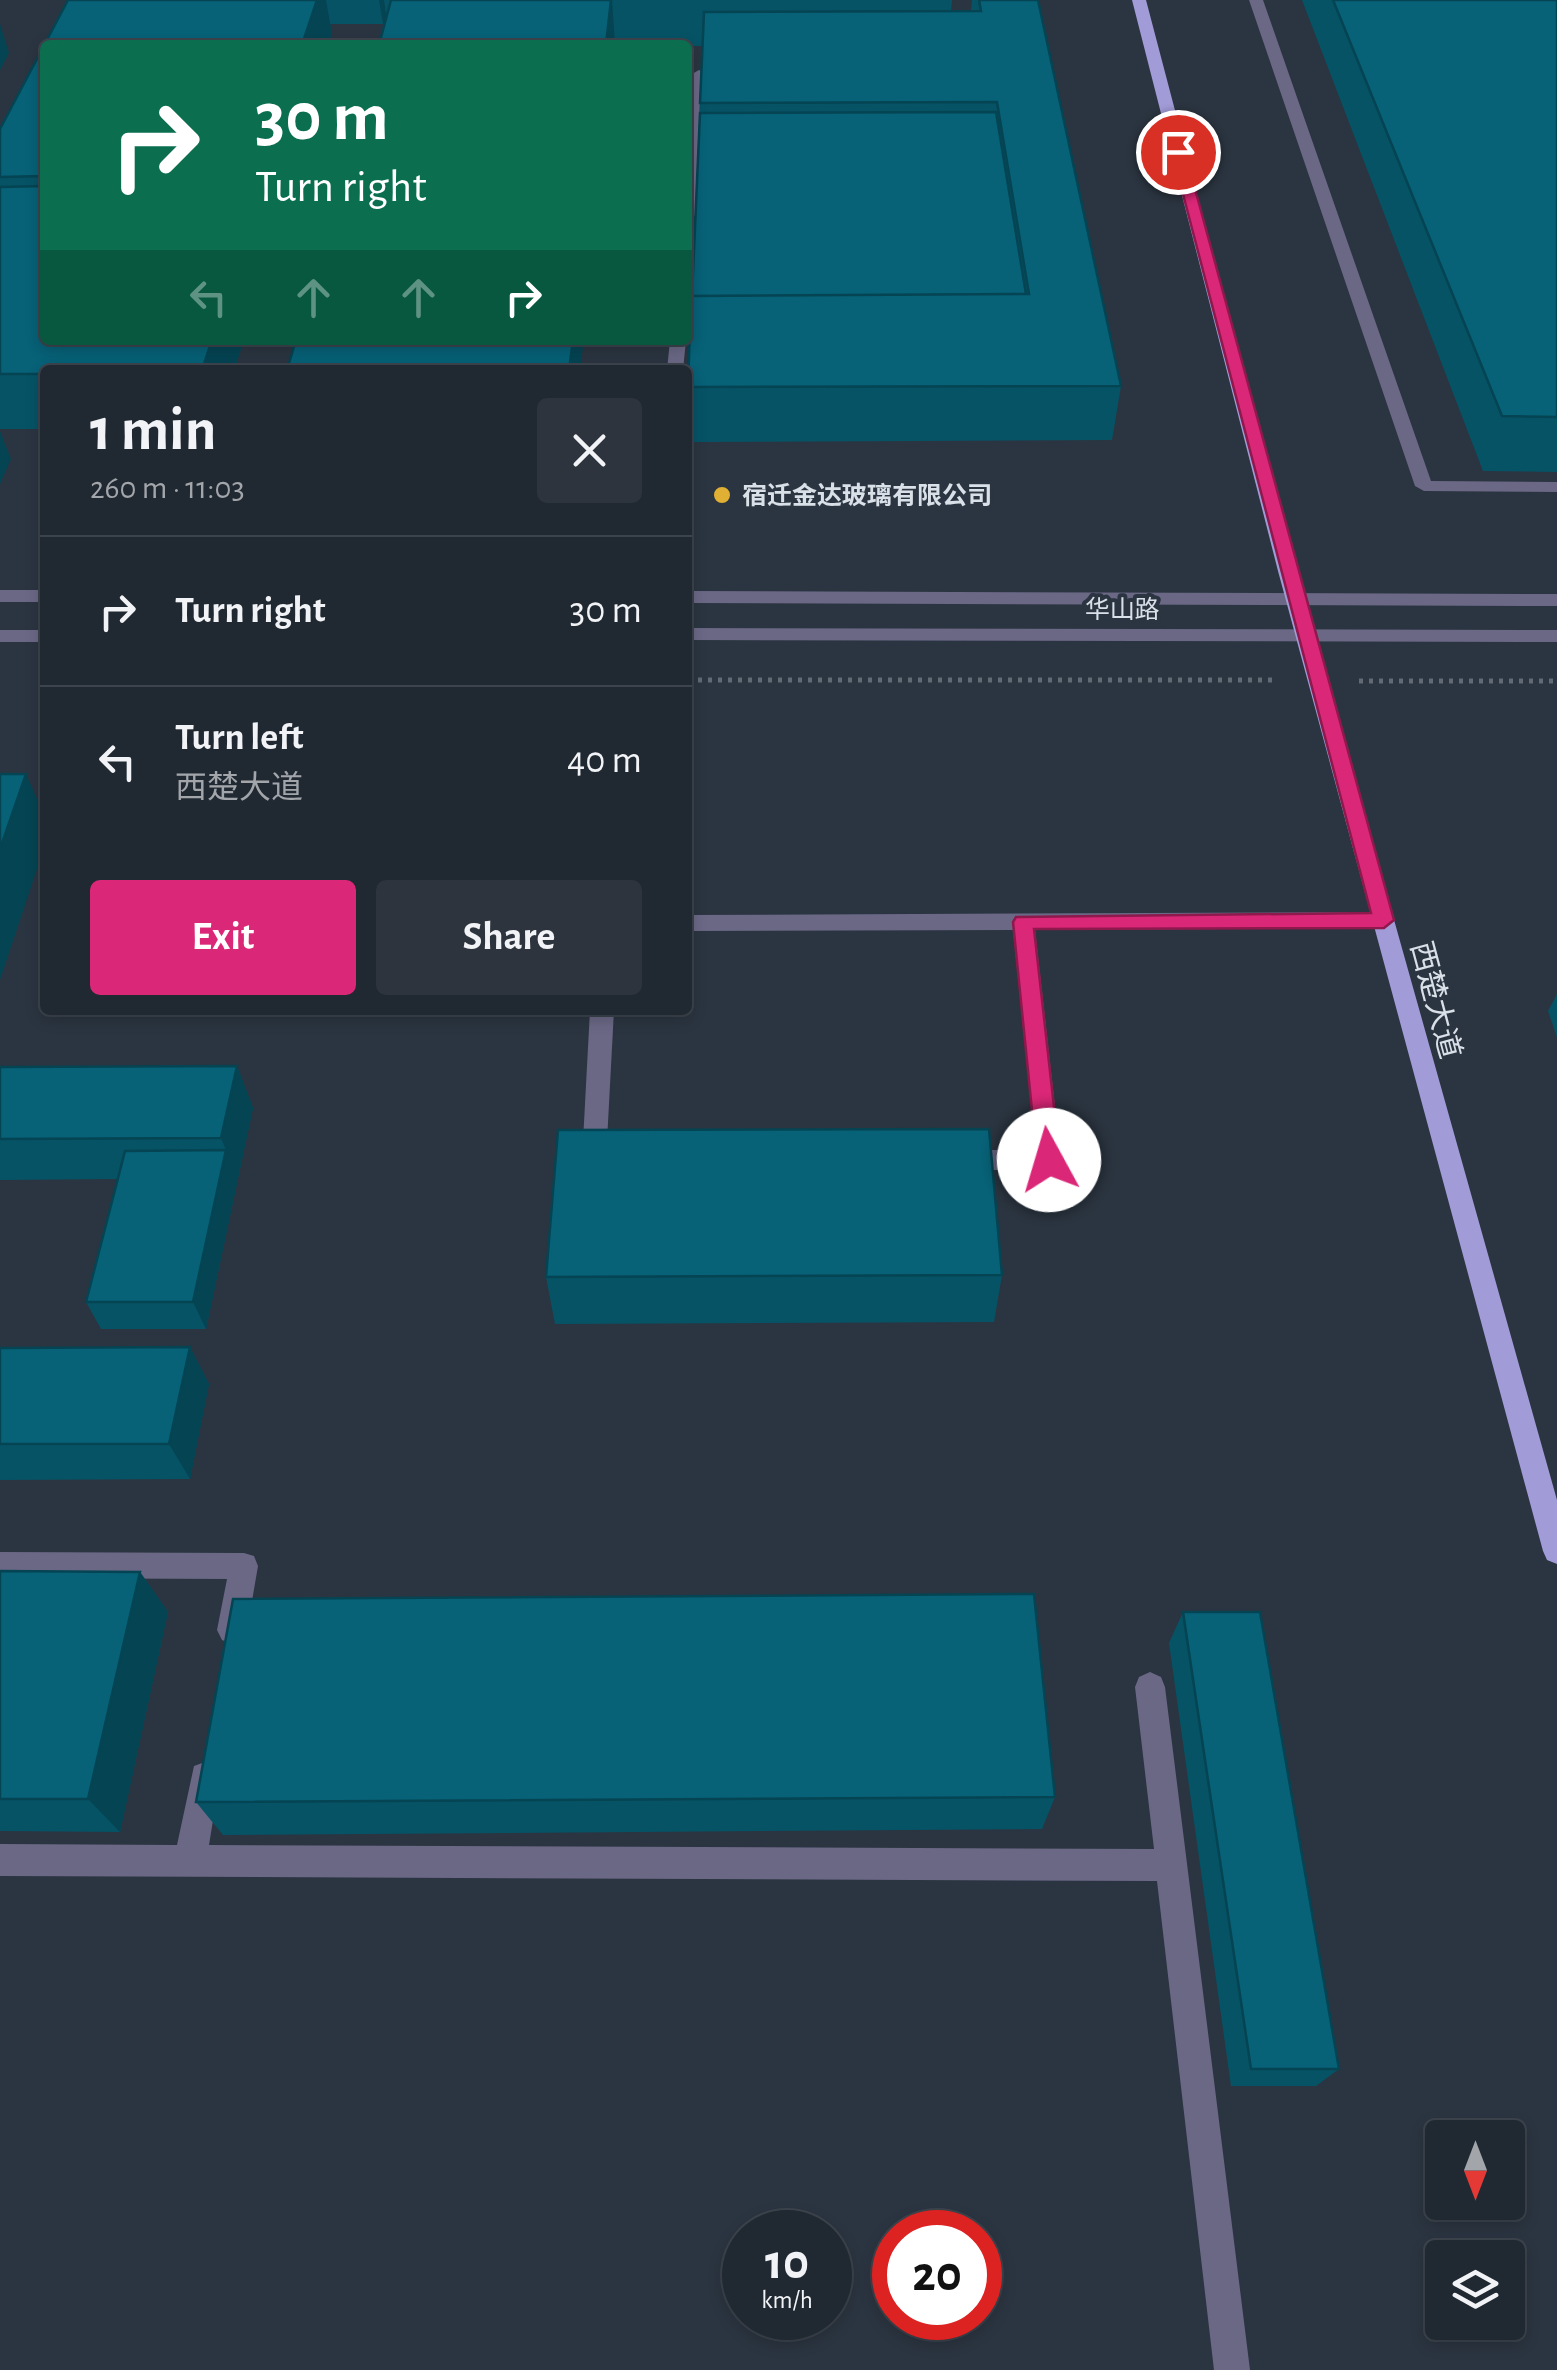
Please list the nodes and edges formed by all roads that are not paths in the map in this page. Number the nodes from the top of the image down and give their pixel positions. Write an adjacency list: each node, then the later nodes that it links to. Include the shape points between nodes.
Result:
1 (1139, 0): 9 (main road, 西楚大道)
2 (1256, 0): 5 (street, via 1424,486)
3 (699, 74): 4 (street)
4 (692, 164)
5 (1557, 487)
6 (40, 590): 7 (street)
7 (0, 596)
8 (692, 597): 9 (street, 华山路)
9 (1294, 598): 10 (street, 华山路); 12 (main road, 西楚大道)
10 (1557, 600)
11 (692, 634): 12 (street, 华山路)
12 (1304, 634): 15 (street, 华山路); 16 (main road, 西楚大道)
13 (0, 636): 14 (street)
14 (40, 636)
15 (1557, 636)
16 (1384, 920): 17 (street); 22 (main road, 西楚大道)
17 (1024, 922): 18 (street); 21 (street, via 1049,1160)
18 (692, 924)
19 (602, 1015): 20 (street, via 592,1160)
20 (612, 1160)
21 (930, 1160)
22 (1557, 1550)
23 (0, 1565): 24 (street, via 244,1566)
24 (227, 1658)
25 (1150, 1687): 29 (street)
26 (210, 1750): 28 (street)
27 (0, 1860): 28 (street)
28 (190, 1861): 29 (street)
29 (1171, 1865): 30 (street)
30 (1232, 2370)

